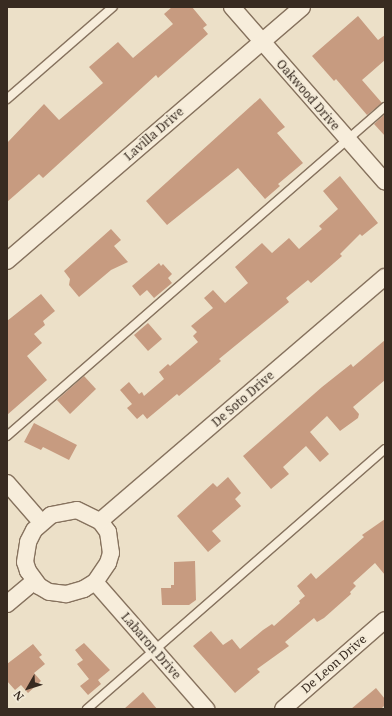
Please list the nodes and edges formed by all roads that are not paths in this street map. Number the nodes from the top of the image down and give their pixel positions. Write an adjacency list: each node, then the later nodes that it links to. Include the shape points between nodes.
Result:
1 (113, 7): 5 (lane)
2 (232, 7): 4 (street, Oakwood Drive)
3 (302, 7): 4 (street, Lavilla Drive)
4 (262, 42): 7 (street, Oakwood Drive); 9 (street, Lavilla Drive)
5 (7, 98)
6 (385, 107): 7 (lane)
7 (348, 140): 8 (street, Oakwood Drive); 11 (lane)
8 (385, 182)
9 (7, 261)
10 (385, 277): 14 (street, De Soto Drive)
11 (7, 436)
12 (385, 449): 20 (lane)
13 (7, 483): 15 (street)
14 (100, 521): 15 (street, via 77,510 60,511); 17 (street, via 108,532 111,553 108,563)
15 (41, 522): 16 (street, via 34,530 26,549 25,562)
16 (34, 581): 17 (street, via 49,592 66,594 84,589); 18 (street)
17 (95, 582): 20 (street, Labaron Drive)
18 (7, 604)
19 (385, 620): 23 (street, De Leon Drive)
20 (154, 650): 21 (lane); 22 (street, Labaron Drive)
21 (87, 709)
22 (206, 709)
23 (283, 709)

